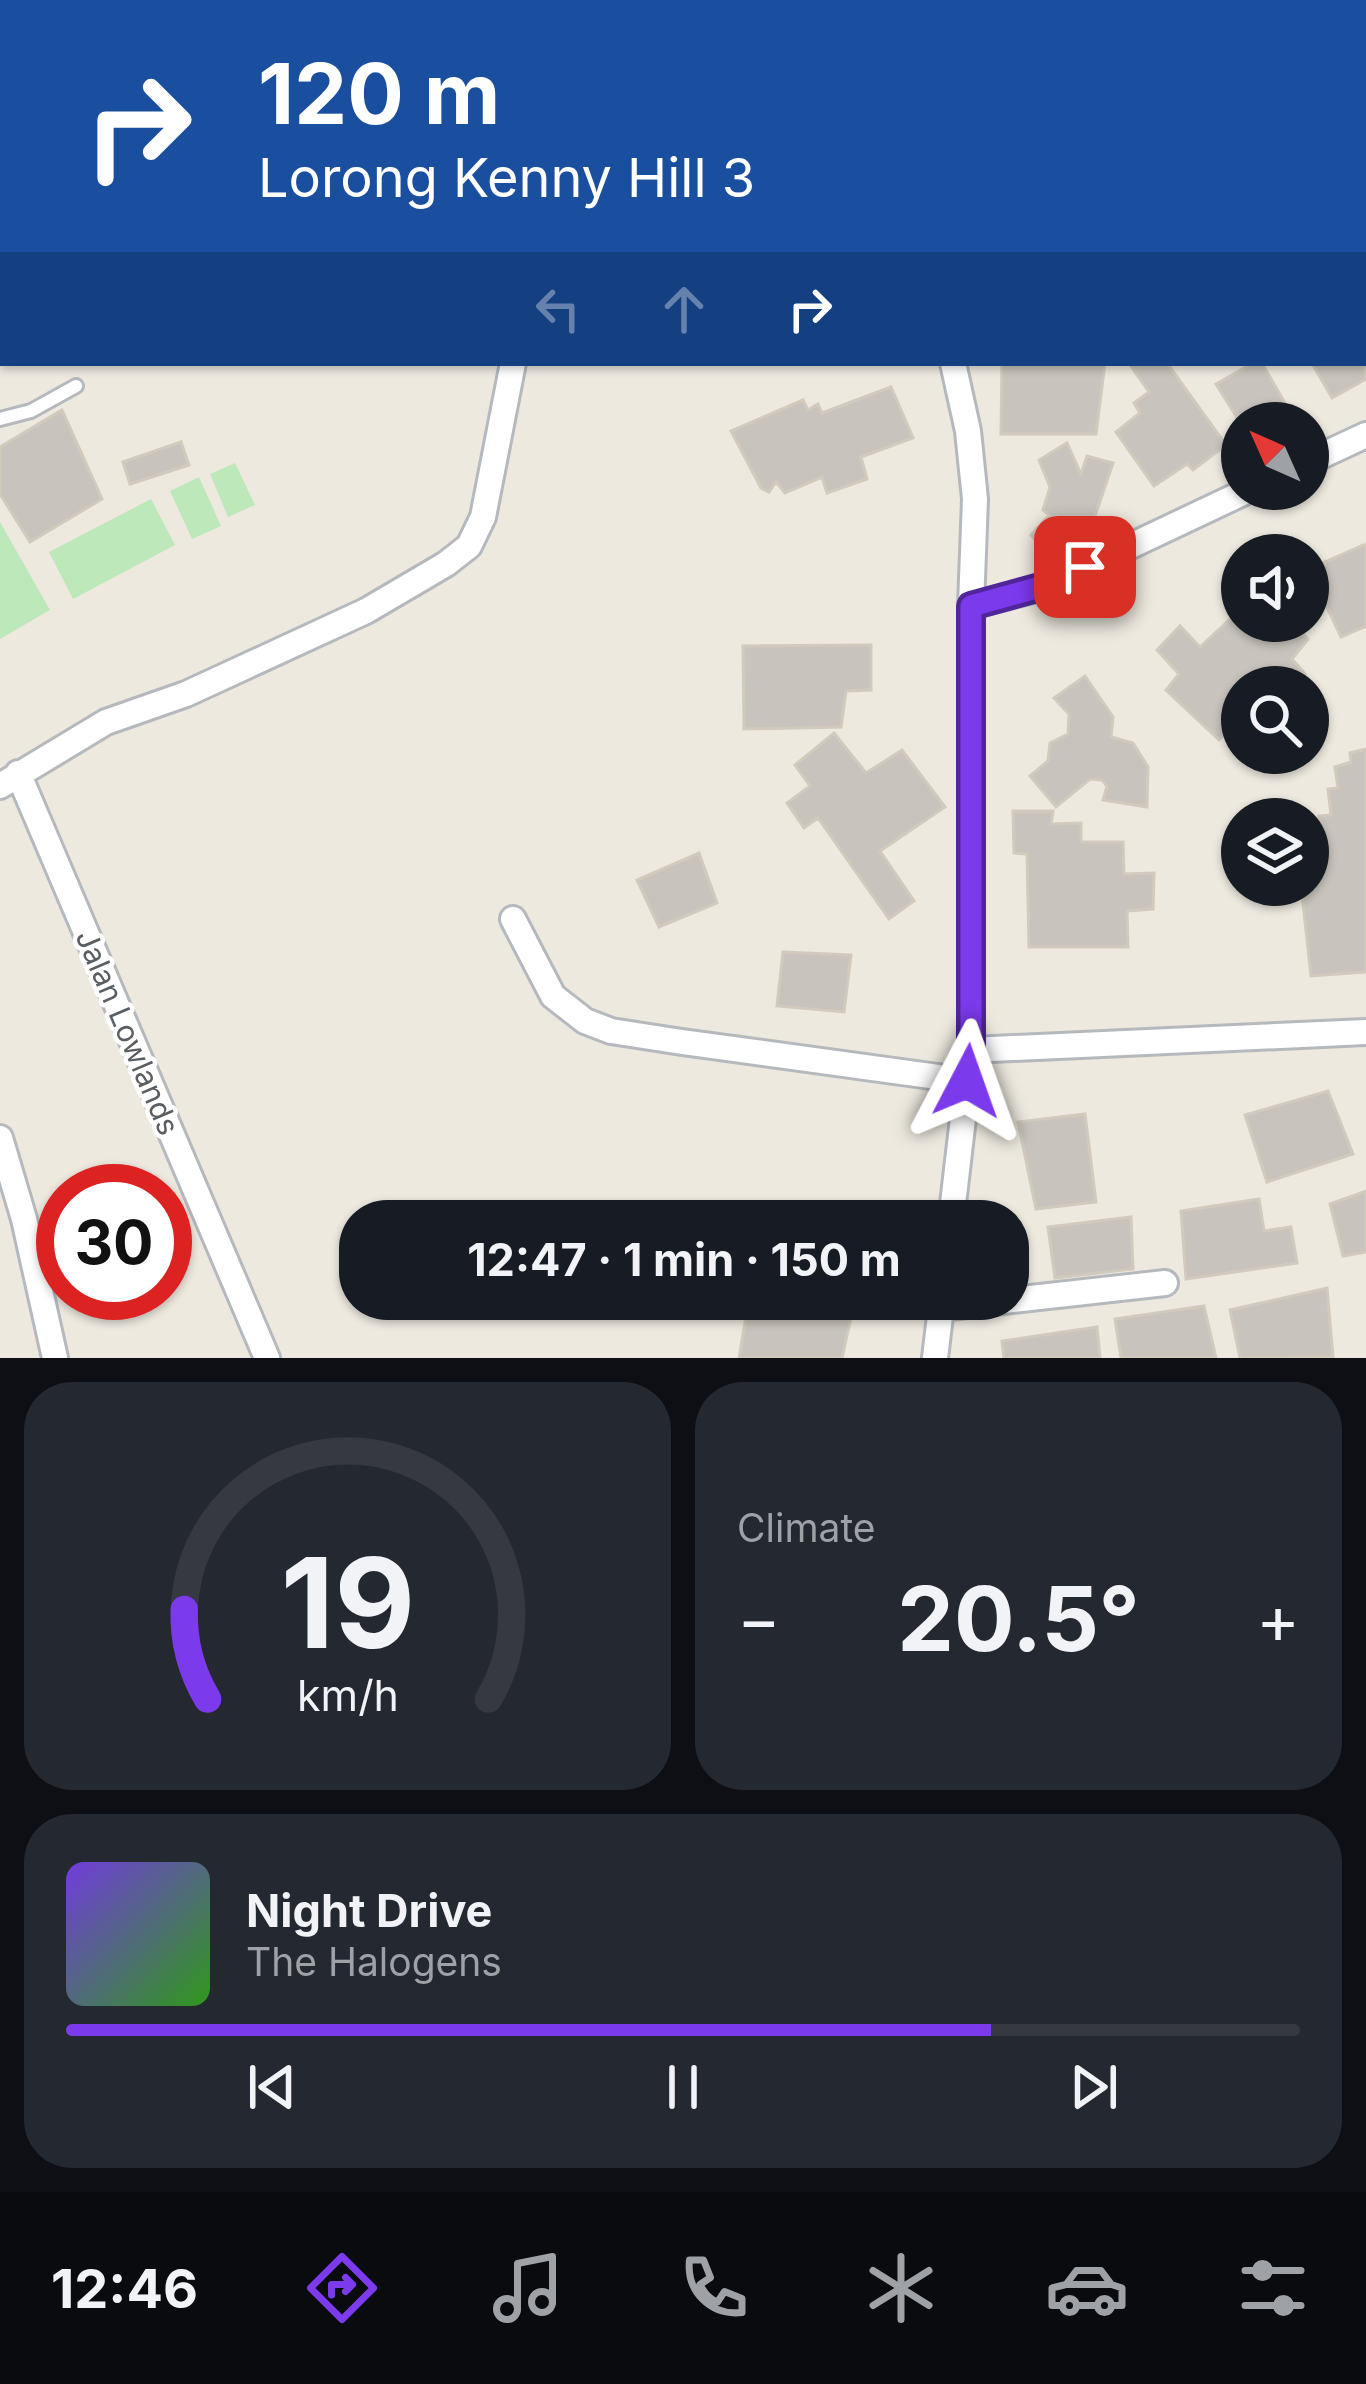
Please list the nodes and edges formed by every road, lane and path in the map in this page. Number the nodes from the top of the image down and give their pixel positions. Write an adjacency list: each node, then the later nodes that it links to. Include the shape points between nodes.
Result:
1 (512, 366): 9 (street, via 483,517 470,546 366,611 106,722)
2 (954, 366): 8 (street, via 976,499)
3 (76, 386): 4 (lane)
4 (0, 419)
5 (1366, 435): 6 (street)
6 (1329, 452)
7 (1221, 503): 8 (street, via 1044,586)
8 (971, 606): 12 (street)
9 (9, 780): 20 (street, Jalan Lowlands)
10 (513, 919): 13 (street, via 553,996 584,1022)
11 (1366, 1032): 12 (street)
12 (971, 1050): 13 (street)
13 (967, 1081): 15 (street)
14 (0, 1138): 19 (street)
15 (953, 1200)
16 (1166, 1283): 17 (street)
17 (1029, 1296)
18 (939, 1320): 21 (street)
19 (55, 1358)
20 (267, 1358)
21 (935, 1358)

